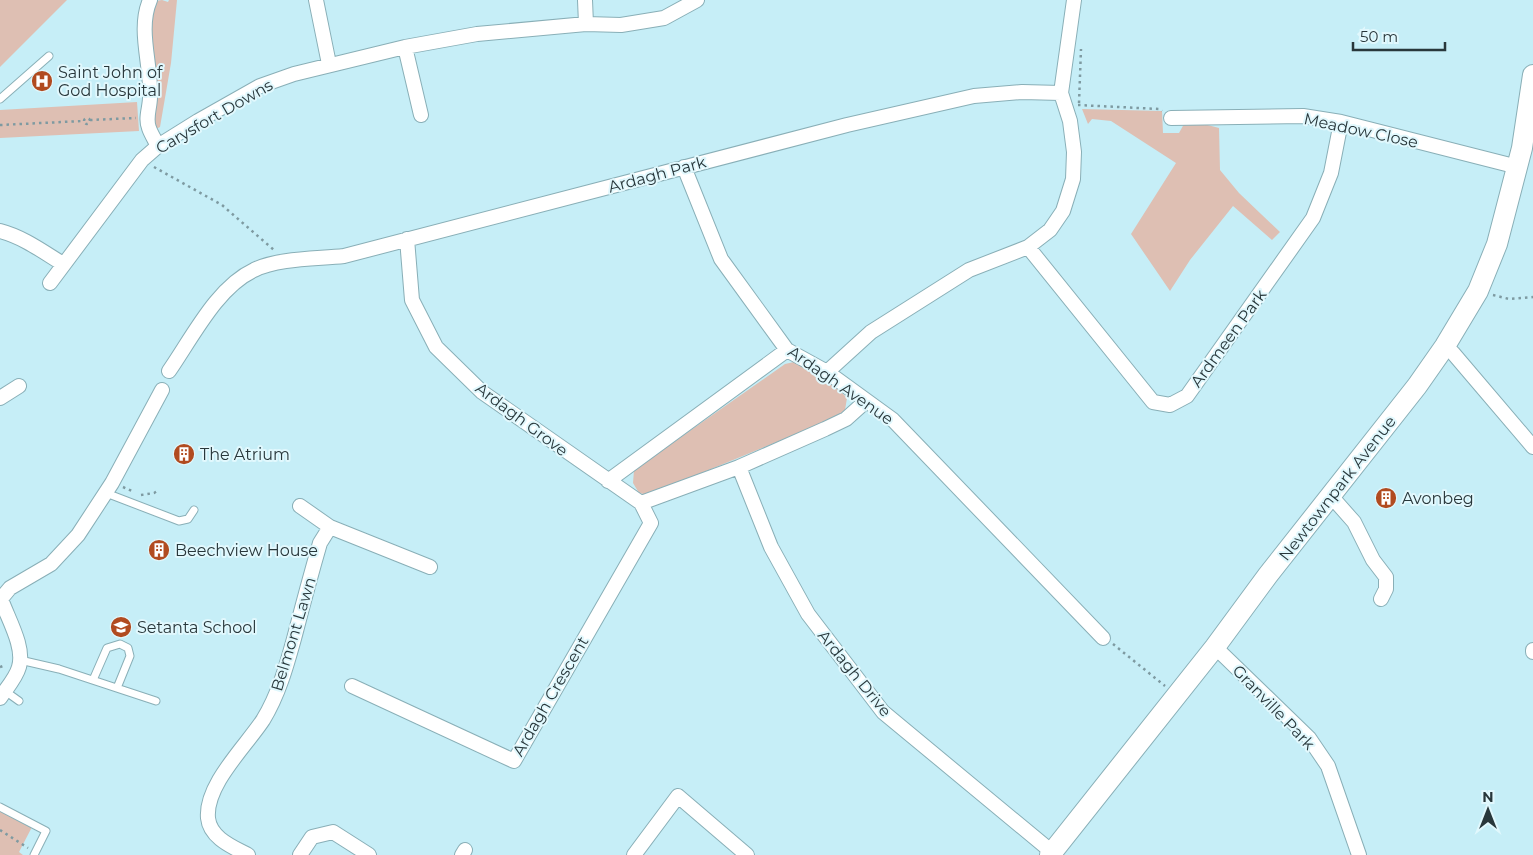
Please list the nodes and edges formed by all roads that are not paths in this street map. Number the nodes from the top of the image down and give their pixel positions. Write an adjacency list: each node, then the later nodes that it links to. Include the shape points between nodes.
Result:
1 (150, 0): 16 (street, via 146,9 150,98 147,111 148,128)
2 (316, 0): 9 (street)
3 (585, 0): 6 (street)
4 (697, 0): 6 (street, Carysfort Downs, via 664,18 621,25)
5 (1074, 0): 12 (street)
6 (586, 24): 7 (street, Carysfort Downs, via 477,34)
7 (405, 47): 9 (street, Carysfort Downs); 13 (street)
8 (50, 56): 11 (lane)
9 (329, 64): 16 (street, Carysfort Downs, via 260,86)
10 (1533, 76): 17 (main road, Newtownpark Avenue)
11 (0, 99)
12 (1063, 99): 18 (street, Ardagh Park, via 1022,92 974,96 847,124); 21 (street, via 1074,152 1073,179 1063,211 1050,230)
13 (421, 115)
14 (1171, 118): 15 (street, Meadow Close, via 1303,116)
15 (1341, 122): 17 (street, Meadow Close); 21 (street, Ardmeen Park, via 1331,173 1313,218 1186,396 1170,406 1153,402)
16 (158, 146): 22 (street, Carysfort Downs, via 142,160)
17 (1518, 166): 24 (main road, Newtownpark Avenue, via 1498,244 1478,291)
18 (684, 167): 20 (street, Ardagh Park); 25 (street, Ardagh Avenue, via 722,259)
19 (0, 231): 22 (street, via 30,243)
20 (407, 239): 26 (street, Ardagh Park, via 344,256 254,269 227,287); 34 (street, Ardagh Grove, via 412,300 436,347 482,392)
21 (1028, 247): 27 (street, via 969,270 871,332)
22 (63, 264): 23 (street, Carysfort Downs)
23 (50, 283)
24 (1445, 346): 32 (street); 36 (main road, Newtownpark Avenue)
25 (787, 350): 27 (street, Ardagh Avenue); 34 (street)
26 (169, 371)
27 (827, 372): 31 (street, Ardagh Avenue)
28 (19, 386): 30 (street)
29 (162, 390): 35 (street)
30 (0, 398)
31 (866, 401): 33 (street, via 846,419); 44 (street, Ardagh Avenue, via 892,420)
32 (1533, 447)
33 (739, 467): 37 (street); 55 (street, Ardagh Drive, via 770,547 808,614 883,712)
34 (608, 481): 37 (street, Ardagh Grove)
35 (109, 488): 39 (lane, via 179,522); 43 (street, via 78,535 51,564 10,588)
36 (1331, 496): 42 (street, via 1354,522 1373,560 1386,577 1386,590); 45 (main road, Newtownpark Avenue)
37 (641, 503): 48 (street, Ardagh Crescent, via 651,523 514,761)
38 (300, 506): 40 (street)
39 (194, 510)
40 (330, 528): 41 (street); 56 (street, Belmont Lawn, via 320,543 282,681 264,719 223,774 211,798 208,818 212,829 223,842)
41 (430, 567)
42 (1381, 599)
43 (1, 600): 46 (street, via 19,648)
44 (1103, 638)
45 (1215, 647): 55 (main road, Newtownpark Avenue); 61 (street, Granville Park, via 1309,738 1328,766)
46 (20, 660): 47 (lane); 50 (street)
47 (93, 680): 49 (lane); 49 (lane, via 107,648 120,644 128,648 130,656)
48 (352, 686)
49 (117, 688): 52 (lane)
50 (2, 694): 51 (lane)
51 (19, 701)
52 (156, 701)
53 (0, 807): 54 (lane, via 46,831)
54 (35, 854)
55 (1051, 854)
56 (248, 855)
57 (300, 855): 58 (street, via 312,837 333,832)
58 (369, 855)
59 (634, 855): 60 (street, via 678,796)
60 (748, 855)
61 (1359, 855)

